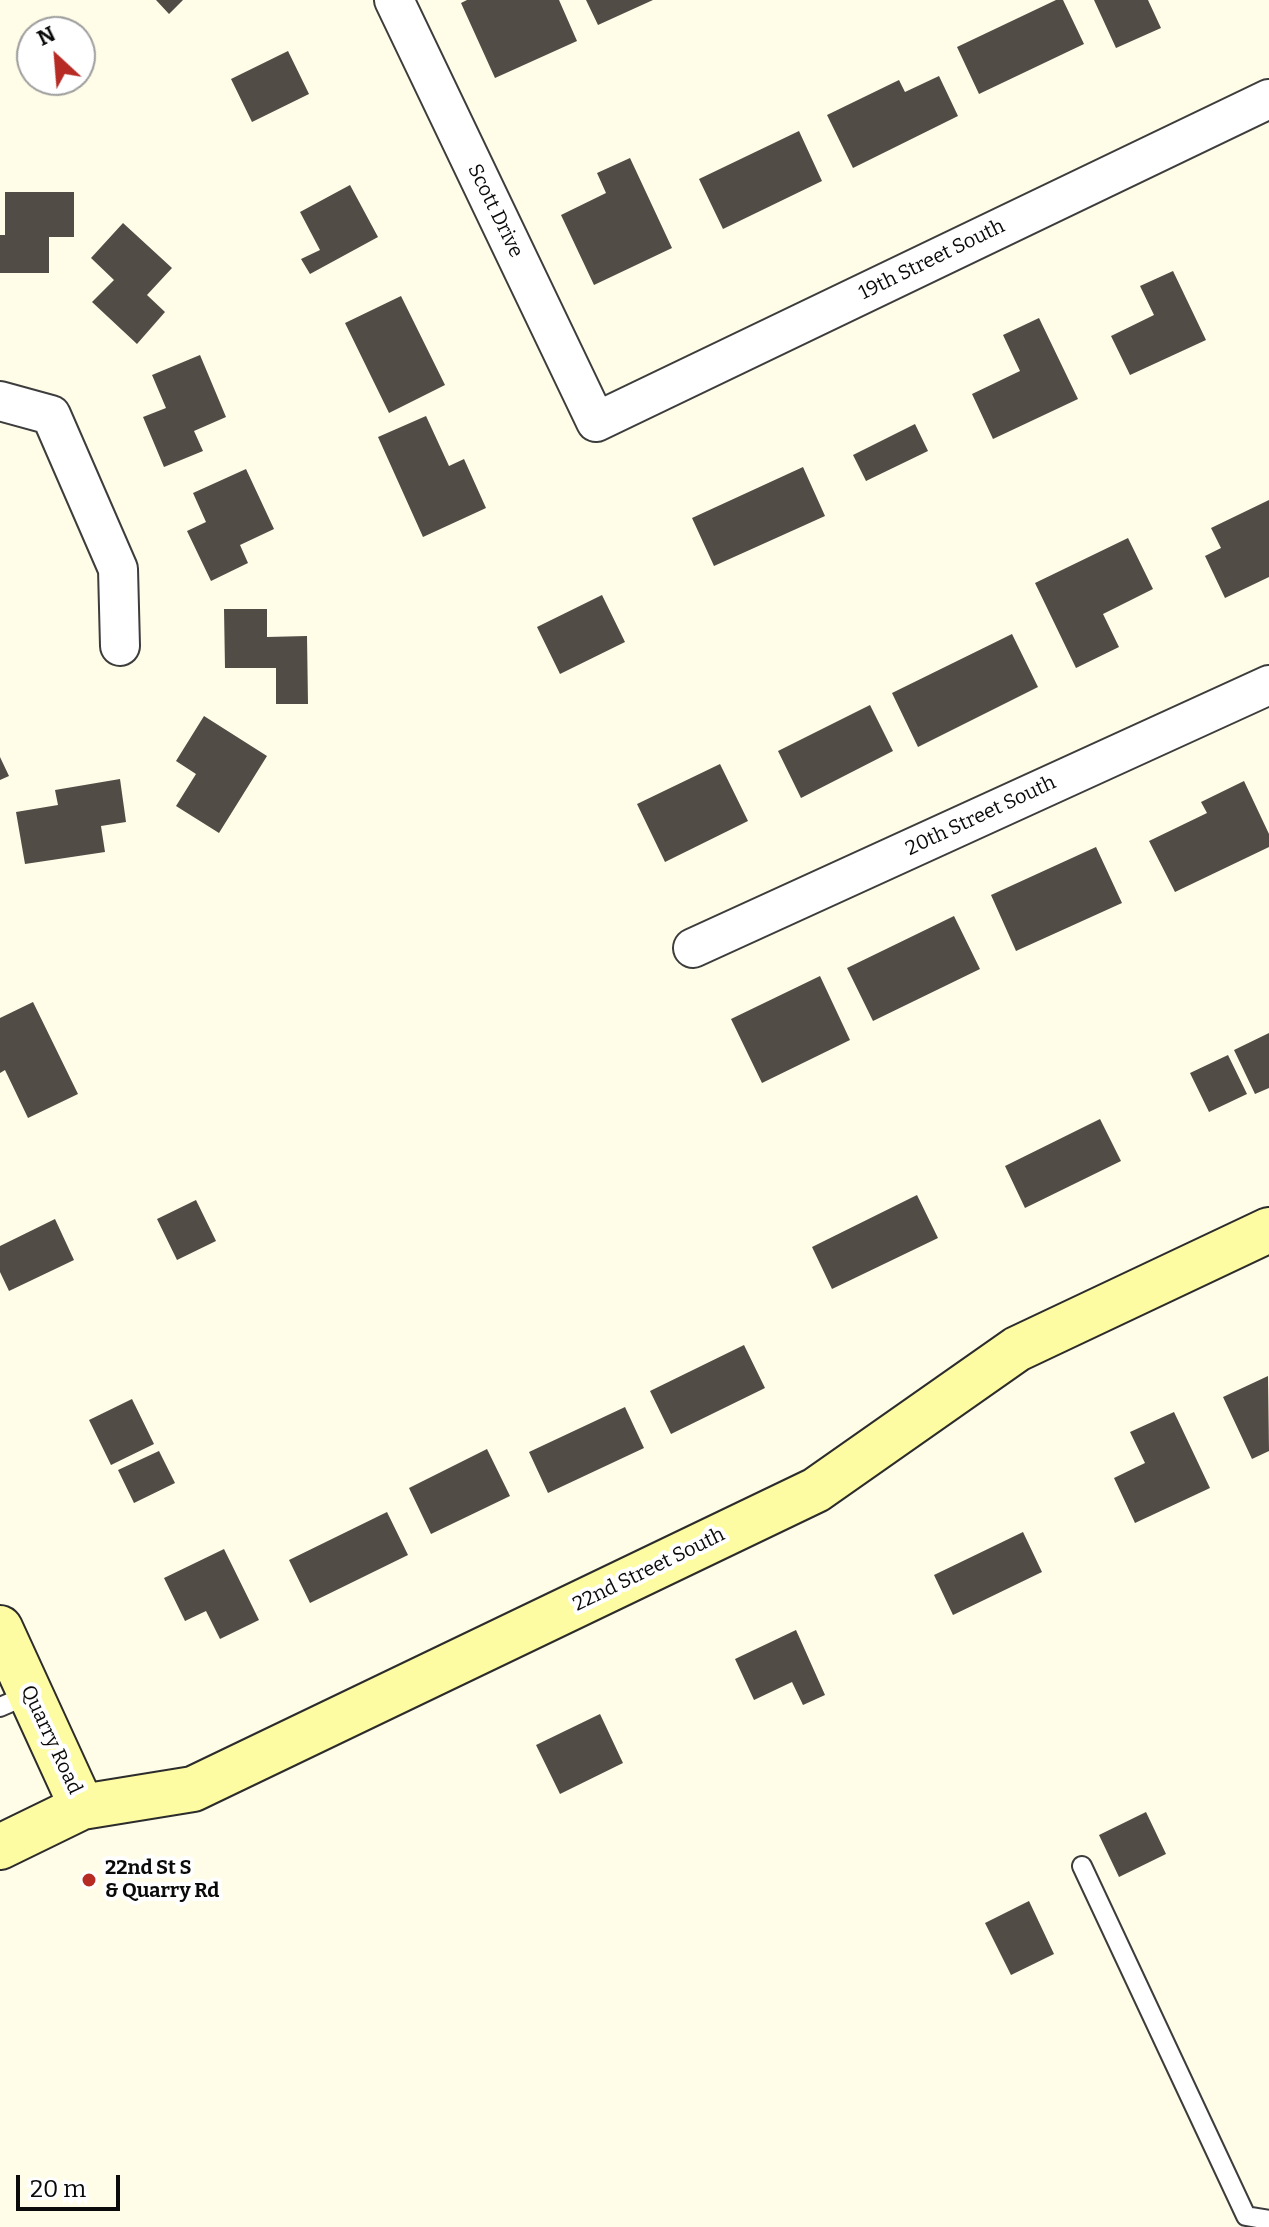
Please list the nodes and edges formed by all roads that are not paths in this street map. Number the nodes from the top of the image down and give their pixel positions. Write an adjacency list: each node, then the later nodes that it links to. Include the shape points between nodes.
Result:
1 (394, 0): 4 (street, Scott Drive)
2 (1269, 99): 4 (street, 19th Street South)
3 (0, 401): 5 (street, via 51,415 118,569)
4 (596, 422)
5 (120, 646)
6 (1269, 685): 7 (street, 20th Street South)
7 (693, 948)
8 (1269, 1230): 11 (street, 22nd Street South, via 1017,1349 816,1490 193,1789)
9 (0, 1628): 10 (street, Quarry Road)
10 (15, 1700): 11 (street, Quarry Road)
11 (82, 1807): 12 (street, 22nd Street South)
12 (0, 1847)
13 (1082, 1866): 14 (lane, via 1246,2216)
14 (1269, 2220)

